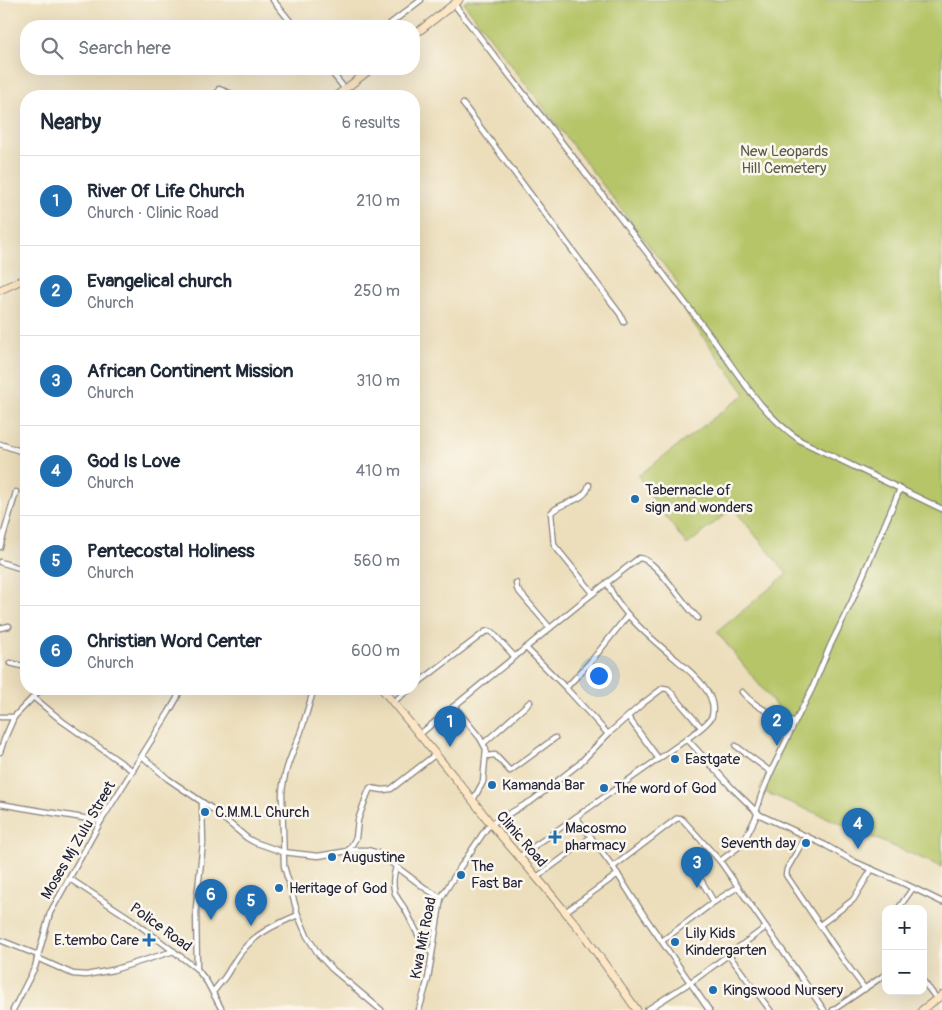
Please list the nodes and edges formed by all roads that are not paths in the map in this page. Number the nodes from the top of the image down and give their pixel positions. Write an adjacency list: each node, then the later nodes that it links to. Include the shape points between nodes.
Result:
1 (273, 0): 4 (street)
2 (421, 0): 5 (street)
3 (456, 2): 6 (street); 19 (street, via 770,415 801,441)
4 (289, 20)
5 (395, 20)
6 (420, 30)
7 (334, 75): 10 (street)
8 (363, 75): 10 (street)
9 (219, 88): 11 (street)
10 (345, 89)
11 (224, 90)
12 (463, 104): 15 (street)
13 (20, 281): 14 (street)
14 (0, 290)
15 (624, 322)
16 (0, 444): 17 (street)
17 (20, 451)
18 (589, 485): 27 (street, via 586,492 551,513 554,544)
19 (900, 489): 21 (street); 51 (street)
20 (16, 492): 22 (street)
21 (942, 509)
22 (0, 547)
23 (0, 562): 24 (street)
24 (20, 568)
25 (607, 582): 27 (street); 28 (street, via 615,600); 29 (street, via 639,558 644,558)
26 (516, 583): 32 (street, via 517,589)
27 (593, 593): 32 (street)
28 (628, 615): 38 (street); 52 (street, via 694,675 708,692 713,709 711,718)
29 (698, 618)
30 (9, 626): 31 (street)
31 (0, 628)
32 (550, 628): 33 (street)
33 (526, 648): 34 (street); 38 (street)
34 (514, 657): 37 (street, via 492,632 485,632); 47 (street)
35 (10, 663): 36 (street)
36 (20, 666)
37 (420, 681)
38 (566, 688): 54 (street)
39 (742, 692): 51 (street, via 751,703)
40 (178, 695): 61 (street, Moses Mj Zulu Street)
41 (312, 695): 76 (street, via 282,785)
42 (387, 695): 45 (street, Clinic Road)
43 (402, 695): 45 (street)
44 (33, 697): 49 (street); 64 (street)
45 (393, 702): 53 (street, Clinic Road)
46 (530, 702): 57 (street)
47 (454, 706): 53 (street); 57 (street)
48 (0, 717): 49 (street)
49 (14, 717): 59 (street)
50 (628, 717): 52 (street, via 668,688); 54 (street); 63 (street)
51 (795, 722): 65 (street)
52 (701, 727): 56 (street)
53 (420, 734): 60 (street, Clinic Road)
54 (608, 734): 72 (street, via 579,764 533,800)
55 (554, 738): 62 (street, via 510,771 496,755)
56 (687, 739): 63 (street); 69 (street)
57 (484, 743): 62 (street)
58 (736, 746): 65 (street)
59 (0, 752)
60 (436, 754): 66 (street, Clinic Road); 75 (street, via 391,789 370,788 358,820 356,838)
61 (142, 756): 64 (street, Moses Mj Zulu Street); 67 (street)
62 (486, 756): 66 (street, via 483,782)
63 (658, 758): 70 (street)
64 (132, 771): 71 (street, Moses Mj Zulu Street)
65 (771, 772): 69 (street)
66 (473, 800): 72 (street, Clinic Road)
67 (202, 803): 76 (street, via 247,838); 102 (street, via 196,907)
68 (0, 804): 71 (street)
69 (757, 812): 73 (street); 78 (street, via 744,841)
70 (576, 817): 74 (street); 77 (street)
71 (101, 821): 85 (street, Moses Mj Zulu Street)
72 (491, 824): 77 (street, Clinic Road); 88 (street, Kwa Mit Road)
73 (806, 836): 81 (street); 94 (street, via 786,872)
74 (591, 837): 80 (street); 84 (street)
75 (348, 851): 76 (street, via 318,856); 79 (street, via 373,851)
76 (283, 852): 93 (street)
77 (519, 857): 84 (street, Clinic Road)
78 (720, 861): 80 (street, via 680,818); 86 (street)
79 (396, 866): 88 (street); 99 (street, via 393,877 395,893 425,947)
80 (613, 867): 82 (street)
81 (872, 869): 87 (street); 94 (street, via 853,900)
82 (618, 874): 92 (street); 97 (street)
83 (698, 875): 89 (street)
84 (537, 877): 92 (street, Clinic Road)
85 (70, 879): 98 (street, Police Road); 101 (street, Moses Mj Zulu Street, via 50,913)
86 (738, 887): 89 (street); 95 (street)
87 (913, 888): 90 (street); 91 (street)
88 (442, 898): 99 (street, Kwa Mit Road)
89 (714, 902): 97 (street)
90 (942, 902)
91 (901, 905)
92 (565, 912): 113 (street, Clinic Road)
93 (298, 915): 107 (street, via 254,938); 111 (street, via 307,936 325,962)
94 (820, 925): 106 (street)
95 (766, 927): 100 (street); 117 (street)
96 (0, 940): 101 (street)
97 (662, 941): 104 (street)
98 (174, 951): 101 (street, via 86,975 73,974); 102 (street, Police Road)
99 (432, 953): 112 (street, Kwa Mit Road)
100 (728, 954): 104 (street); 116 (street)
101 (38, 957): 109 (street, Moses Mj Zulu Street)
102 (197, 969): 107 (street, Police Road)
103 (882, 977): 106 (street)
104 (691, 982): 114 (street); 115 (street)
105 (927, 985): 108 (street)
106 (864, 989): 118 (street)
107 (213, 992): 110 (street, Police Road)
108 (939, 997): 119 (street)
109 (13, 1010)
110 (222, 1010)
111 (381, 1010)
112 (419, 1010)
113 (637, 1010)
114 (647, 1010)
115 (709, 1010)
116 (770, 1010)
117 (824, 1010)
118 (833, 1010)
119 (922, 1010)

